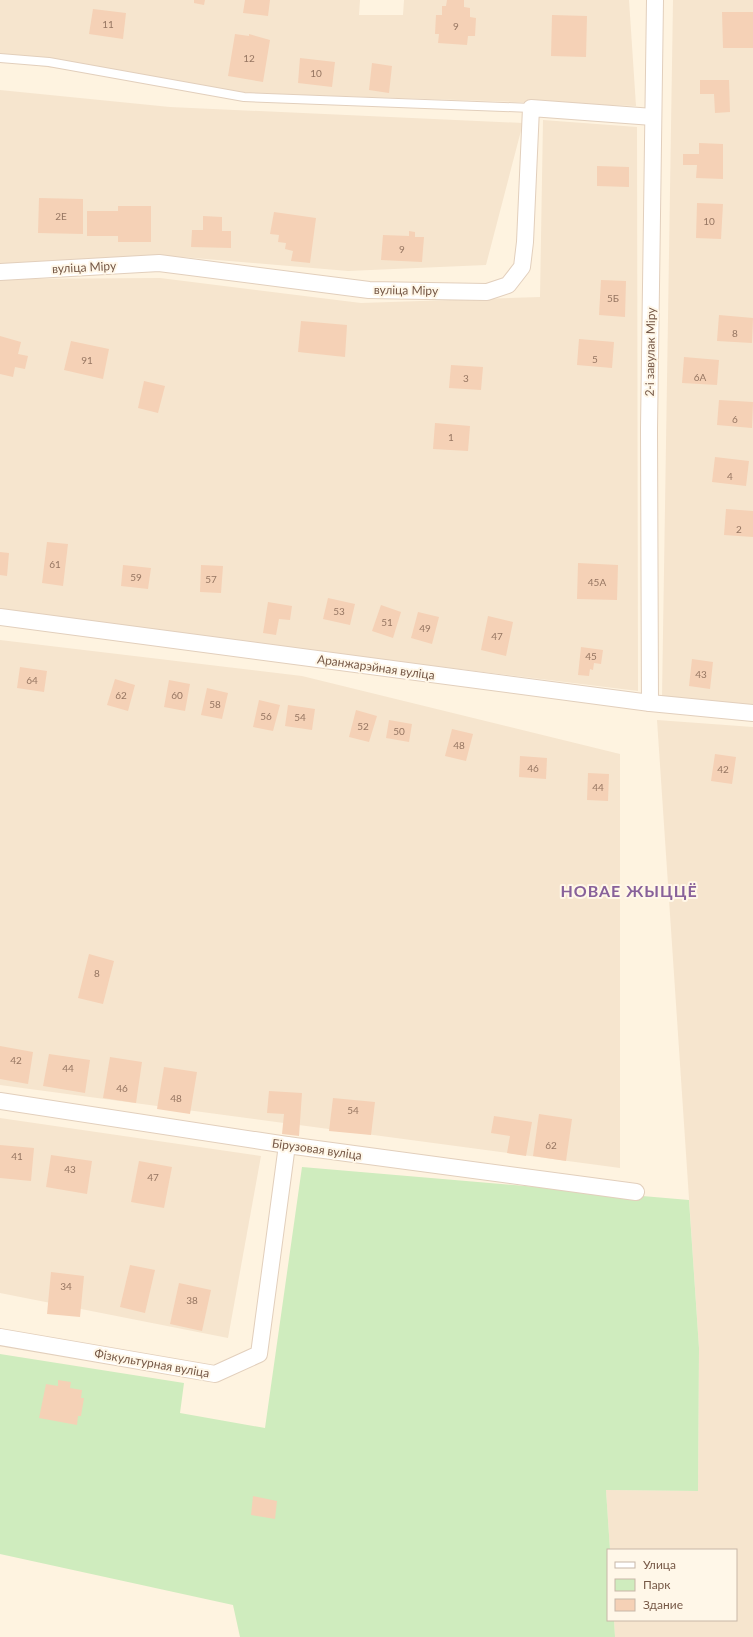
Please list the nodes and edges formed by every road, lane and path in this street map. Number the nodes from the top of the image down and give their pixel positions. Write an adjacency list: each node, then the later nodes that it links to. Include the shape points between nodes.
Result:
1 (655, 0): 4 (street, 2-і завулак Міру)
2 (0, 58): 3 (lane, via 49,62 244,97)
3 (531, 108): 4 (street); 5 (street, вуліца Міру, via 522,267 508,286 487,292 369,290 159,263)
4 (653, 117): 7 (street, 2-і завулак Міру, via 649,429)
5 (0, 272)
6 (0, 617): 7 (street, Аранжарэйная вуліца)
7 (650, 703): 8 (street, Аранжарэйная вуліца)
8 (753, 713)
9 (0, 1101): 10 (street, Бірузовая вуліца)
10 (287, 1145): 11 (street, Бірузовая вуліца); 12 (street, Фізкультурная вуліца, via 259,1354 216,1374)
11 (636, 1192)
12 (0, 1338)

